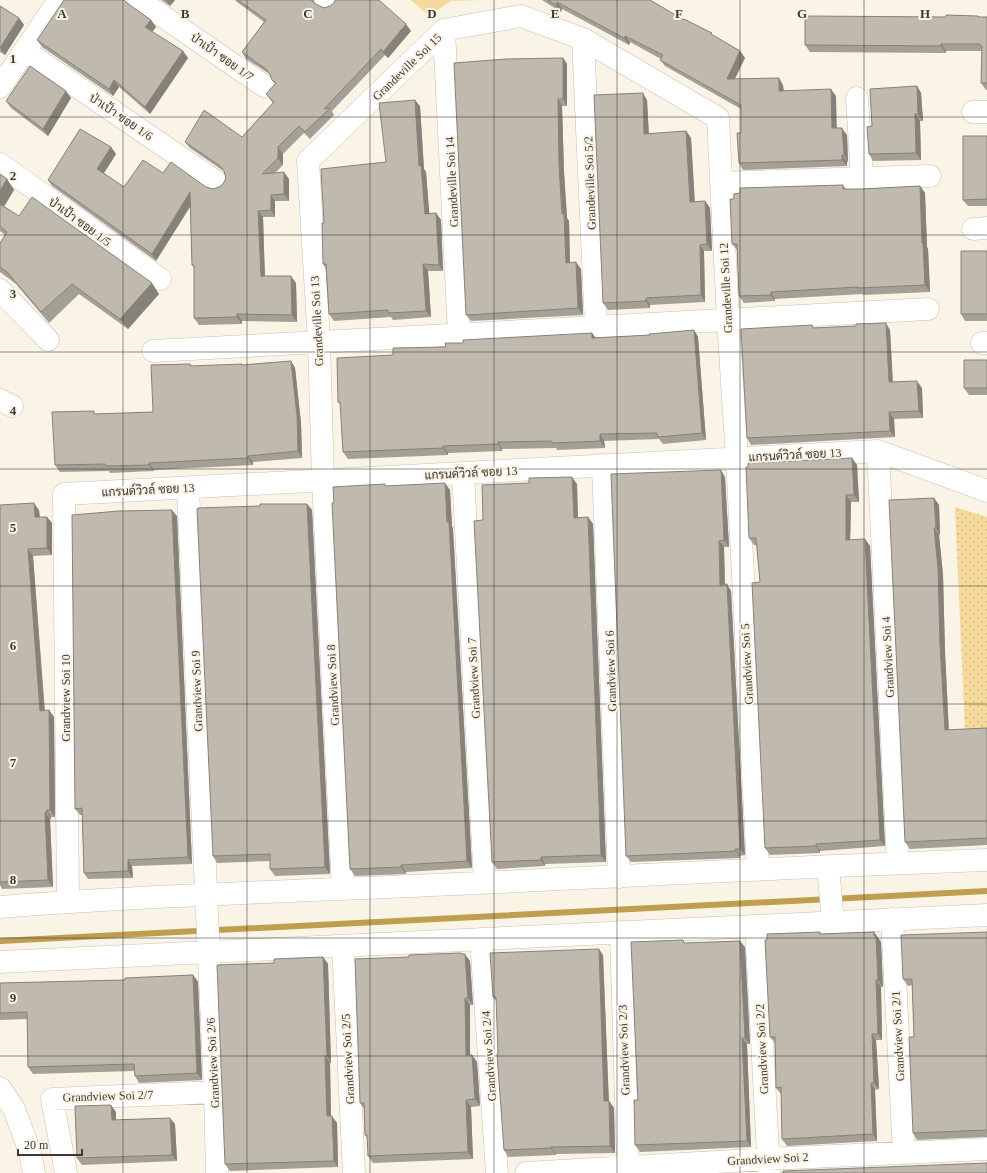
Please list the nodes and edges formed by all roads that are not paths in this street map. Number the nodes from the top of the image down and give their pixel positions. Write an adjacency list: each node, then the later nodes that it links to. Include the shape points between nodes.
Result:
1 (59, 0): 5 (street)
2 (140, 0): 6 (street, ป่าเป้า ซอย 1/7)
3 (444, 30): 4 (street, Grandeville Soi 15, via 520,16); 10 (street, Grandeville Soi 15); 21 (street, Grandeville Soi 14)
4 (584, 39): 9 (street, Grandeville Soi 15); 20 (street, Grandeville Soi 5/2)
5 (25, 51): 7 (street); 14 (street, ป่าเป้า ซอย 1/6)
6 (264, 86)
7 (0, 87)
8 (857, 98): 13 (street)
9 (718, 118): 15 (street, Grandeville Soi 12)
10 (308, 161): 23 (street, Grandeville Soi 13)
11 (0, 164): 16 (street, ป่าเป้า ซอย 1/5)
12 (930, 176): 13 (street)
13 (862, 179): 15 (street)
14 (218, 183)
15 (722, 183): 19 (street, Grandeville Soi 12)
16 (160, 279)
17 (0, 290): 22 (street)
18 (928, 309): 19 (street)
19 (728, 320): 20 (street); 26 (street, Grandeville Soi 12)
20 (596, 327): 21 (street)
21 (459, 334): 23 (street)
22 (48, 340)
23 (319, 342): 24 (street); 29 (street, Grandeville Soi 13)
24 (153, 350)
25 (878, 451): 26 (street, แกรนด์วิวล์ ซอย 13); 31 (street); 34 (street, Grandview Soi 4)
26 (737, 458): 27 (street, แกรนด์วิวล์ ซอย 13); 35 (street, Grandview Soi 5)
27 (603, 465): 28 (street, แกรนด์วิวล์ ซอย 13); 37 (street, Grandview Soi 6)
28 (463, 473): 29 (street, แกรนด์วิวล์ ซอย 13); 38 (street, Grandview Soi 7)
29 (323, 480): 30 (street, แกรนด์วิวล์ ซอย 13); 39 (street, Grandview Soi 8)
30 (188, 488): 32 (street, แกรนด์วิวล์ ซอย 13); 41 (street, Grandview Soi 9)
31 (987, 491)
32 (64, 494): 40 (street, Grandview Soi 10)
33 (987, 860): 34 (street)
34 (898, 863): 36 (street)
35 (758, 870): 36 (street); 37 (street)
36 (829, 873): 43 (street)
37 (619, 877): 38 (street)
38 (485, 883): 39 (street)
39 (343, 889): 41 (street)
40 (68, 901): 41 (street); 42 (street)
41 (206, 902): 49 (street, Grandview Soi 9)
42 (0, 907)
43 (832, 913): 45 (street); 46 (street)
44 (987, 915): 45 (street)
45 (892, 919): 55 (street, Grandview Soi 2/1)
46 (756, 926): 47 (street); 56 (street, Grandview Soi 2/2)
47 (621, 932): 48 (street); 57 (street, Grandview Soi 2/3)
48 (481, 939): 50 (street); 62 (street, Grandview Soi 2/4)
49 (208, 944): 50 (street); 51 (street); 53 (street, Grandview Soi 2/6)
50 (343, 946): 61 (street, Grandview Soi 2/5)
51 (0, 962)
52 (0, 1088): 58 (street, via 14,1110 30,1152)
53 (215, 1092): 59 (street, Grandview Soi 2/7, via 52,1099); 60 (street, Grandview Soi 2/6)
54 (987, 1149): 55 (street, Grandview Soi 2)
55 (904, 1153): 56 (street, Grandview Soi 2)
56 (768, 1166): 57 (street, Grandview Soi 2)
57 (628, 1168): 63 (street, Grandview Soi 2)
58 (34, 1173)
59 (66, 1173)
60 (217, 1173)
61 (354, 1173)
62 (496, 1173)
63 (526, 1173)

